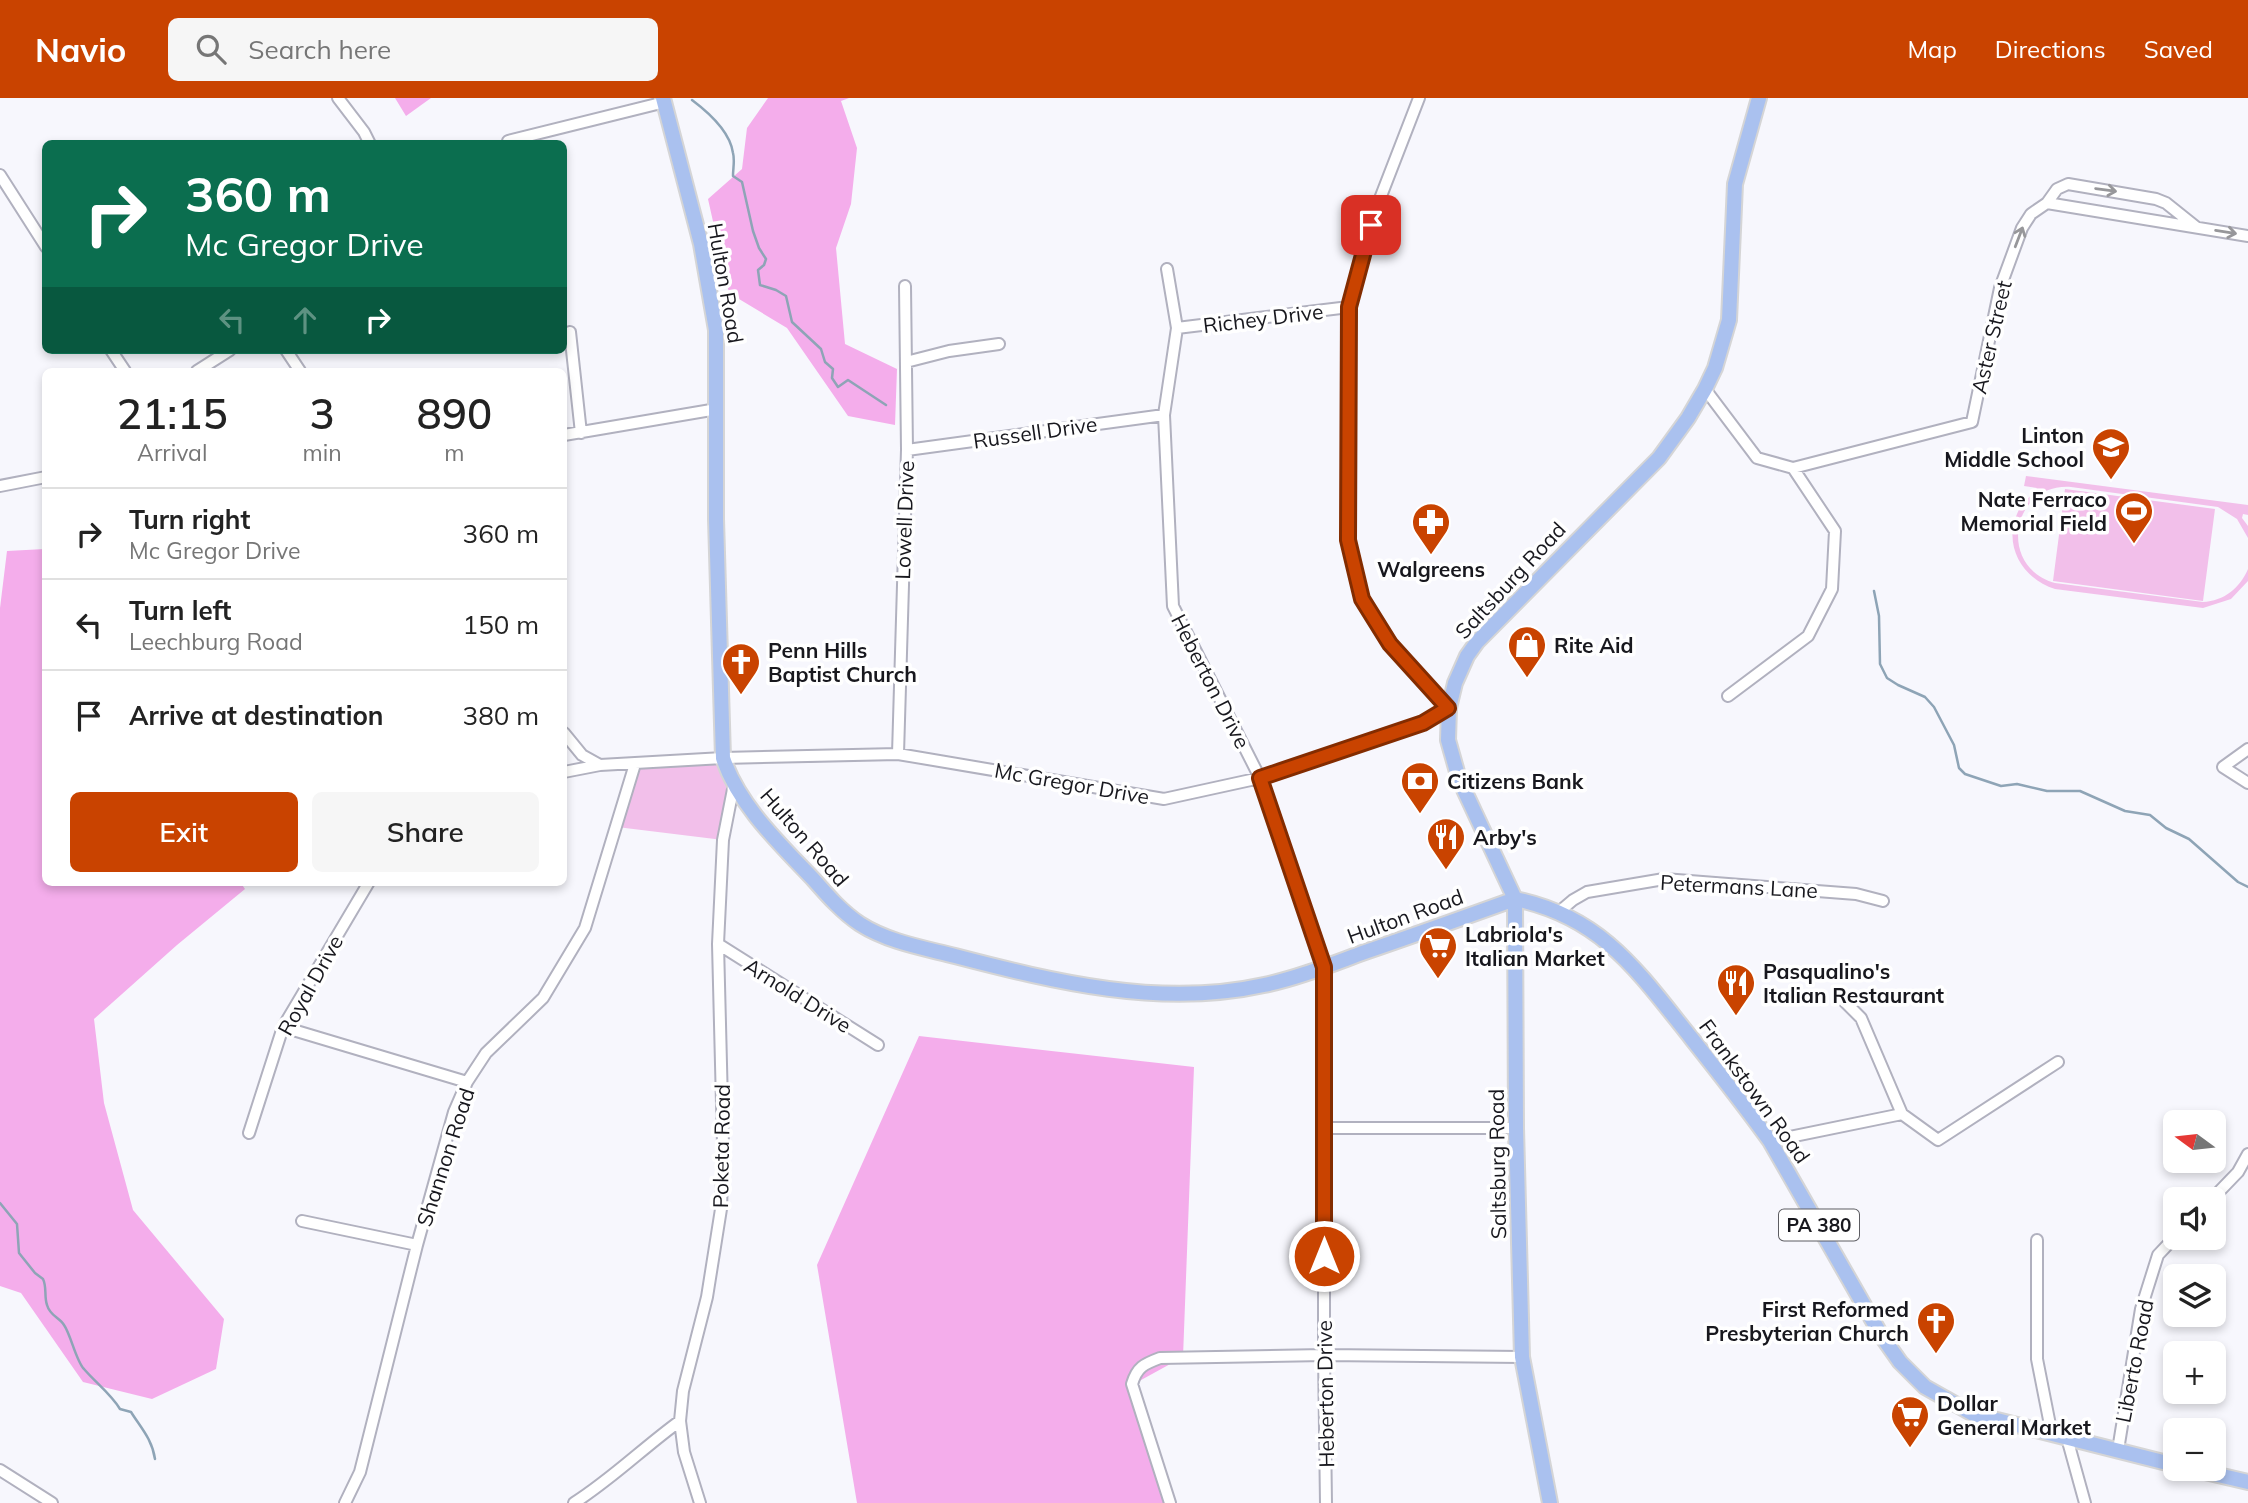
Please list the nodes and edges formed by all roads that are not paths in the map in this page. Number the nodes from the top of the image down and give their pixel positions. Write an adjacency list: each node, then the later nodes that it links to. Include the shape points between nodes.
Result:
1 (338, 98): 5 (street)
2 (1419, 98): 14 (street, via 1376,209)
3 (1759, 98): 21 (main road, Saltsburg Road, via 1735,184 1729,320 1716,368)
4 (664, 100): 6 (street); 22 (main road, Hulton Road, via 713,303)
5 (368, 140)
6 (512, 140)
7 (0, 175): 11 (street)
8 (2047, 203): 9 (street); 9 (street, Aster Street, one-way to 9, via 2057,189 2068,184 2147,196 2166,203); 27 (street, Aster Street, one-way to 8, via 1972,422 2000,288 2022,228 2031,214)
9 (2197, 228): 10 (street, one-way to 10)
10 (2248, 236)
11 (42, 241)
12 (1167, 269): 15 (street, Heberton Drive)
13 (905, 286): 19 (street, Lowell Drive)
14 (1349, 307): 15 (street, Richey Drive); 31 (street, via 1348,540 1362,599 1390,644)
15 (1177, 328): 23 (street, Heberton Drive)
16 (570, 332): 24 (street)
17 (999, 344): 19 (street)
18 (224, 354): 20 (street)
19 (906, 362): 26 (street, Lowell Drive)
20 (202, 368)
21 (1705, 388): 27 (street, via 1757,457); 31 (main road, Saltsburg Road, via 1659,458 1477,642 1455,683)
22 (717, 409): 24 (street); 35 (main road, Hulton Road)
23 (1164, 415): 26 (street, Russell Drive); 39 (street, Heberton Drive, via 1173,606)
24 (580, 433): 25 (street)
25 (567, 435)
26 (906, 450): 34 (street, Lowell Drive)
27 (1793, 468): 30 (street, via 1835,531 1832,589 1808,636)
28 (42, 478): 29 (street)
29 (0, 486)
30 (1728, 696)
31 (1448, 708): 39 (street, Mc Gregor Drive, via 1423,723); 43 (main road, Saltsburg Road, via 1448,740 1459,779)
32 (567, 737): 37 (street, via 582,755)
33 (2248, 750): 40 (street, via 2223,767)
34 (898, 754): 35 (street, Mc Gregor Drive); 39 (street, Mc Gregor Drive, via 1164,799)
35 (723, 758): 36 (street, Mc Gregor Drive); 41 (main road, Hulton Road)
36 (635, 764): 37 (street, Mc Gregor Drive); 52 (street, Shannon Road, via 585,928 542,998 486,1053)
37 (600, 765): 38 (street)
38 (567, 771)
39 (1260, 778): 47 (street, Heberton Drive)
40 (2248, 783)
41 (734, 784): 46 (street, Poketa Road, via 723,841); 47 (main road, Hulton Road, via 751,810 836,904 860,924 901,942 1056,982 1174,993 1265,985)
42 (367, 886): 49 (street, Royal Drive)
43 (1515, 899): 45 (main road, Frankstown Road / PA 380); 47 (main road, Hulton Road); 55 (main road, Saltsburg Road)
44 (1883, 901): 45 (street, Petermans Lane, via 1856,894 1664,879 1587,892)
45 (1560, 911): 57 (main road, Frankstown Road / PA 380, via 1606,940 1632,964)
46 (718, 944): 50 (street, Arnold Drive); 66 (street, Poketa Road, via 721,1209)
47 (1324, 967): 54 (street, Heberton Drive)
48 (1842, 999): 53 (street, via 1861,1018)
49 (283, 1027): 52 (street); 56 (street, Royal Drive)
50 (878, 1045)
51 (2058, 1062): 53 (street, via 1938,1139)
52 (467, 1082): 62 (street, Shannon Road, via 454,1112)
53 (1902, 1114): 57 (street)
54 (1325, 1128): 55 (street); 64 (street, Heberton Drive)
55 (1516, 1128): 65 (main road, Saltsburg Road)
56 (249, 1133)
57 (1770, 1141): 67 (main road, Frankstown Road / PA 380, via 1881,1335 1912,1376 1973,1414)
58 (2248, 1154): 59 (street)
59 (2223, 1187)
60 (302, 1221): 62 (street)
61 (2037, 1240): 67 (street, via 2037,1359)
62 (417, 1245): 75 (street, Shannon Road, via 360,1472)
63 (2163, 1250): 69 (street, Liberto Road, via 2141,1309)
64 (1324, 1355): 65 (street); 78 (street, via 1160,1358 1143,1364 1132,1384); 79 (street, Heberton Drive)
65 (1522, 1357): 80 (main road, Saltsburg Road)
66 (680, 1421): 76 (street); 77 (street, Poketa Road)
67 (2052, 1435): 68 (main road, Frankstown Road / PA 380)
68 (2067, 1438): 69 (main road, Frankstown Road / PA 380); 81 (street)
69 (2118, 1451): 70 (main road, Frankstown Road / PA 380)
70 (2163, 1462)
71 (0, 1470): 74 (street)
72 (2226, 1477): 73 (main road)
73 (2248, 1482)
74 (52, 1503)
75 (345, 1503)
76 (574, 1503)
77 (700, 1503)
78 (1170, 1503)
79 (1326, 1503)
80 (1550, 1503)
81 (2085, 1503)

